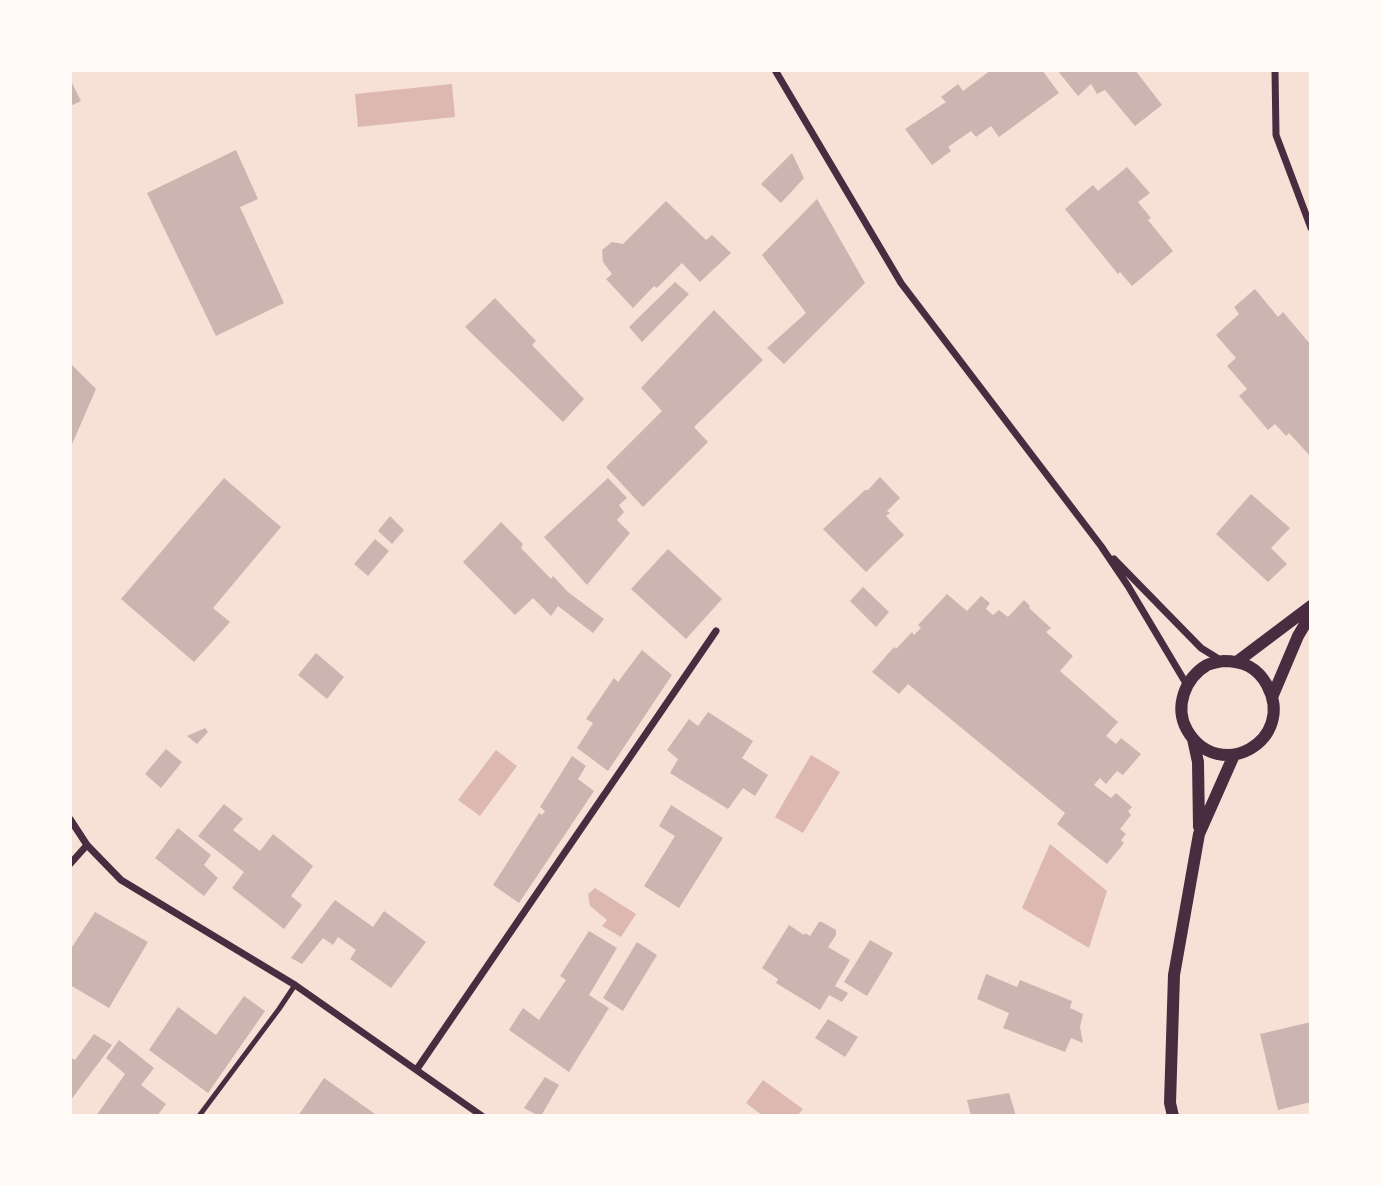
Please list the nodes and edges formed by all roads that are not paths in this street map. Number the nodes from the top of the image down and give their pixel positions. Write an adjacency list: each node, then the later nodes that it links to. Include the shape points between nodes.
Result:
1 (775, 70): 4 (street, via 901,283)
2 (1275, 70): 3 (street, via 1276,135)
3 (1311, 228)
4 (1101, 546): 8 (street, via 1201,648); 10 (street)
5 (1311, 606): 9 (street)
6 (1311, 614): 11 (street)
7 (716, 631): 19 (street)
8 (1223, 661): 9 (street); 10 (street, via 1208,665)
9 (1238, 662): 11 (street, via 1253,667)
10 (1186, 685): 12 (street, via 1181,714)
11 (1273, 695): 13 (street, via 1276,705 1268,733 1258,744)
12 (1193, 739): 13 (street, via 1216,756); 15 (street, via 1198,762)
13 (1234, 755): 15 (street)
14 (70, 819): 16 (street)
15 (1199, 834): 22 (street, via 1174,975)
16 (87, 845): 17 (street); 18 (street, via 121,880)
17 (70, 863)
18 (295, 985): 19 (street); 21 (lane)
19 (417, 1069): 20 (street)
20 (477, 1114)
21 (199, 1116)
22 (1173, 1116)

